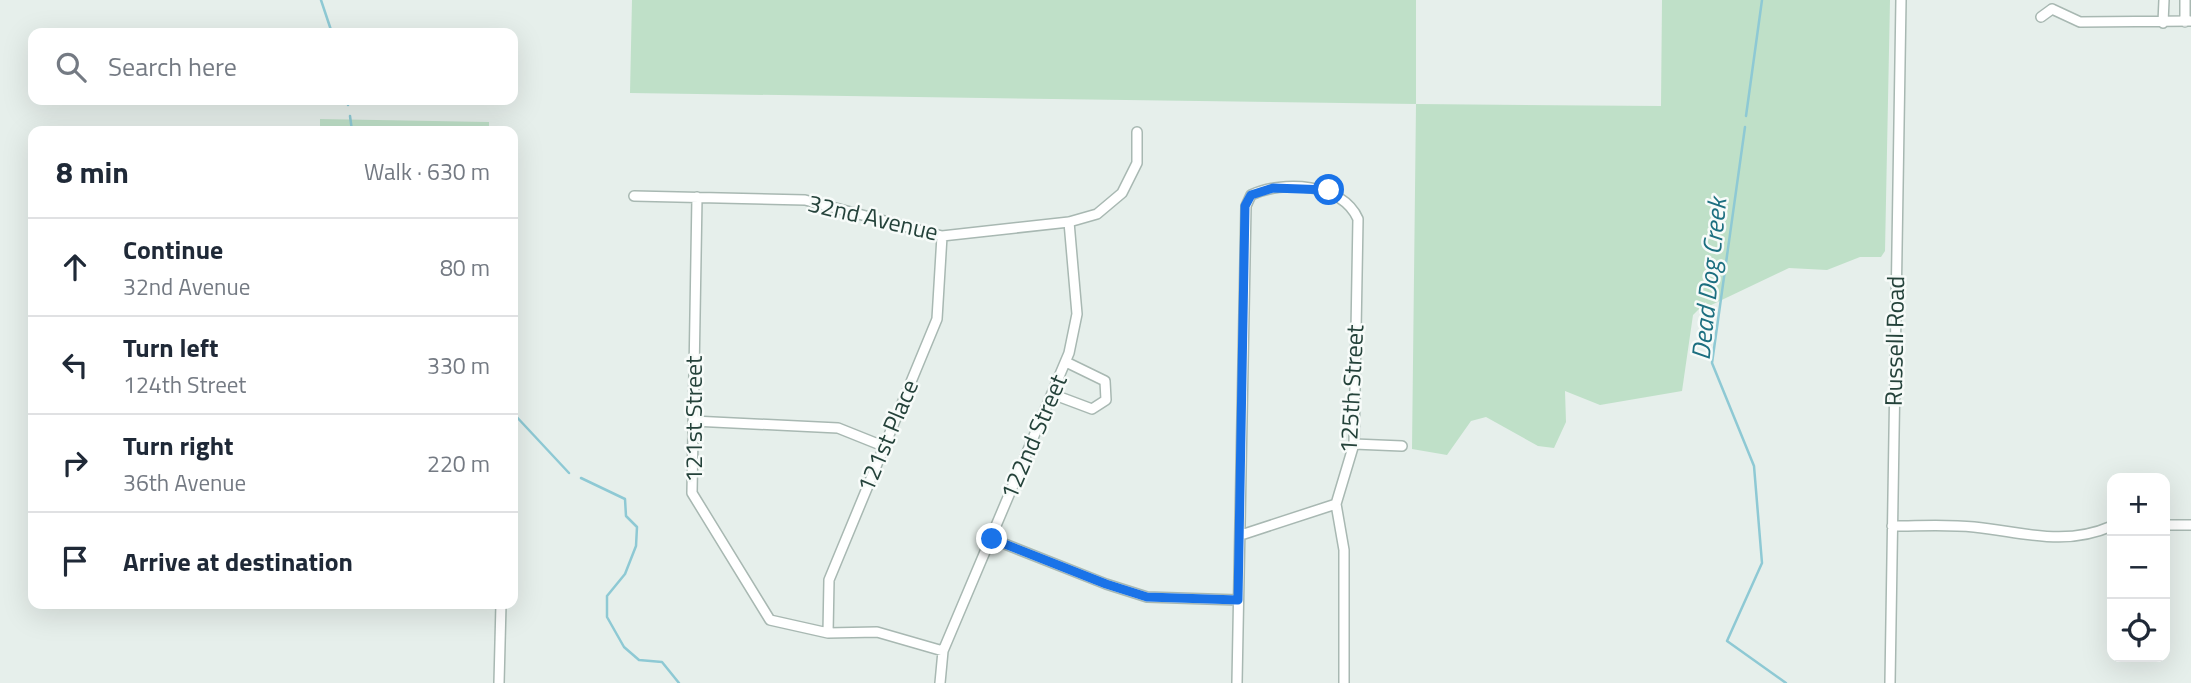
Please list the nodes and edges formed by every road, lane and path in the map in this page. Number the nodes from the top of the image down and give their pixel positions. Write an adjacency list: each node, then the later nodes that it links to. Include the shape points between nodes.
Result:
1 (1901, 0): 22 (street, Russell Road)
2 (2164, 0): 7 (street)
3 (2185, 0): 6 (street)
4 (2049, 4): 5 (street); 7 (street, via 2080,22)
5 (2041, 17)
6 (2188, 22): 7 (street)
7 (2163, 23)
8 (1137, 132): 11 (street, 32nd Avenue, via 1138,163 1122,192 1097,214)
9 (634, 196): 10 (street, 32nd Avenue)
10 (697, 197): 12 (street, 32nd Avenue, via 805,200); 15 (street, 121st Street)
11 (1069, 222): 12 (street, 32nd Avenue); 13 (street, 122nd Street, via 1077,314)
12 (942, 236): 17 (street, 121st Place, via 937,319)
13 (1066, 362): 14 (street, 122nd Street); 14 (street, via 1105,381 1106,400 1093,409)
14 (1052, 394): 25 (street, 122nd Street)
15 (693, 421): 17 (street, via 838,428); 28 (street, 121st Street, via 692,493 770,620)
16 (1354, 444): 18 (street); 19 (street, 125th Street); 24 (street, 125th Street, via 1358,219 1352,206 1324,189 1263,189 1251,195 1245,206)
17 (883, 446): 28 (street, 121st Place, via 829,580)
18 (1402, 446)
19 (1336, 504): 24 (street); 33 (street, 125th Street, via 1344,550)
20 (2170, 525): 21 (street)
21 (2191, 525)
22 (1892, 526): 23 (street, via 1972,527 2018,536 2073,537); 34 (street, Russell Road)
23 (2107, 528)
24 (1241, 535): 26 (street)
25 (992, 539): 26 (street, via 1147,597); 29 (street, 122nd Street)
26 (1238, 600): 32 (street)
27 (501, 609): 30 (street)
28 (828, 633): 29 (street, via 877,632)
29 (943, 651): 31 (street, 122nd Street)
30 (499, 683)
31 (940, 683)
32 (1237, 683)
33 (1344, 683)
34 (1890, 683)

